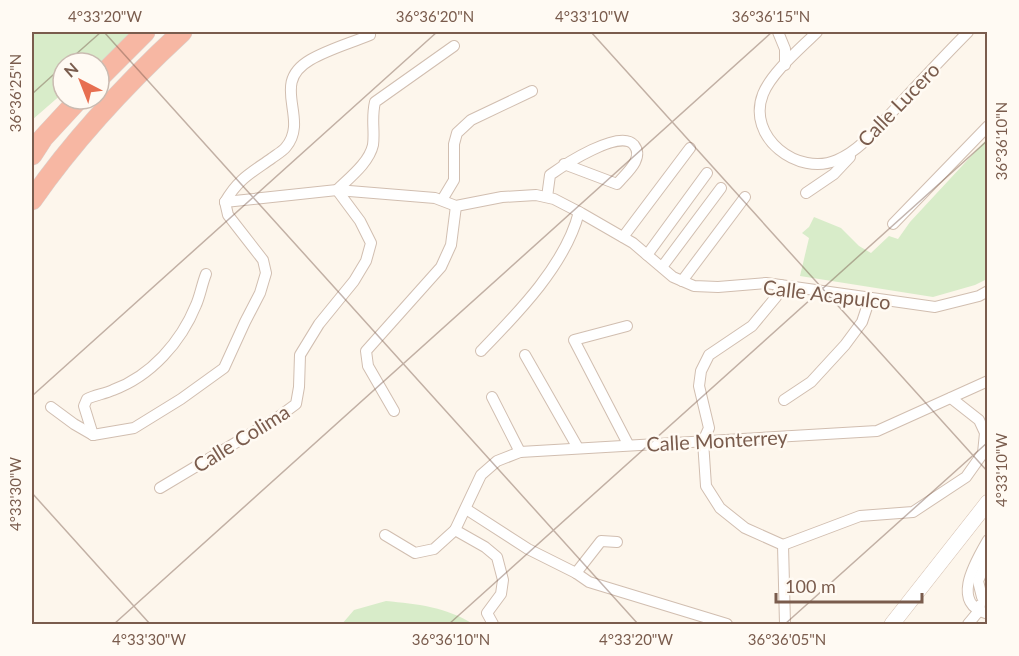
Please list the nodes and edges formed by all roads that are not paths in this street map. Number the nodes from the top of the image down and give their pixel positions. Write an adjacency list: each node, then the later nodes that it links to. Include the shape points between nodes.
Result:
1 (145, 32): 9 (highway)
2 (182, 32): 23 (highway, via 101,113)
3 (778, 32): 8 (street, via 785,49)
4 (817, 32): 8 (street, Calle Lucero)
5 (968, 32): 13 (street, Calle Lucero)
6 (370, 35): 25 (street, via 309,60 296,73 289,87 295,123 292,137 286,147 235,185)
7 (454, 46): 19 (street, via 375,102 373,147)
8 (785, 65): 13 (street, Calle Lucero, via 762,96 762,126 774,146 797,162 811,164 837,161)
9 (111, 66)
10 (532, 91): 24 (street, via 471,120 458,133 454,144 454,180)
11 (68, 111): 15 (highway)
12 (987, 126): 28 (street)
13 (860, 146): 20 (street, via 834,174)
14 (690, 148): 29 (street)
15 (32, 155)
16 (564, 164): 16 (street, via 624,140 637,149 634,165 617,184); 21 (street, via 550,175)
17 (707, 173): 30 (street)
18 (721, 188): 31 (street)
19 (337, 190): 24 (street); 25 (street); 51 (street, Calle Colima, via 371,243 354,281 300,355 296,404)
20 (806, 193)
21 (547, 197): 26 (street, Calle Acapulco, via 502,197); 27 (street, Calle Acapulco)
22 (745, 197): 33 (street)
23 (32, 200)
24 (442, 200): 26 (street)
25 (225, 202): 46 (street, via 228,215 263,260 266,273 224,368 134,428)
26 (456, 206): 45 (street, via 451,245 441,267 366,351 368,366)
27 (579, 212): 29 (street, Calle Acapulco); 38 (street, via 575,230 562,254)
28 (893, 224)
29 (623, 237): 30 (street, Calle Acapulco)
30 (647, 255): 31 (street, Calle Acapulco)
31 (662, 267): 33 (street, Calle Acapulco)
32 (206, 274): 46 (street, via 196,305 165,354 147,371 87,399 84,406)
33 (682, 281): 34 (street, Calle Acapulco, via 718,288)
34 (781, 285): 36 (street, Calle Acapulco); 47 (street, via 752,326 710,355 701,371 699,386 709,428)
35 (987, 291): 36 (street, Calle Acapulco, via 935,307)
36 (870, 298): 43 (street, via 862,322 845,345 811,382)
37 (627, 326): 48 (street, via 574,340)
38 (481, 351)
39 (525, 355): 49 (street)
40 (987, 381): 42 (street, Calle Monterrey)
41 (492, 397): 50 (street)
42 (951, 398): 47 (street, Calle Monterrey, via 877,431); 58 (street, via 979,420 985,433 983,453 966,477 913,512 860,516)
43 (784, 400)
44 (51, 407): 46 (street)
45 (394, 411)
46 (93, 435)
47 (703, 441): 48 (street, Calle Monterrey); 58 (street, via 706,486 720,508 745,528)
48 (628, 444): 49 (street, Calle Monterrey)
49 (579, 448): 50 (street, Calle Monterrey)
50 (520, 452): 53 (street, Calle Monterrey, via 497,461 481,475)
51 (160, 488)
52 (987, 502): 67 (main road)
53 (466, 509): 54 (street, Calle Monterrey); 60 (street, via 528,549)
54 (455, 530): 55 (street, via 434,549 415,553); 64 (street, via 497,556 503,580 501,594 487,613)
55 (385, 535)
56 (987, 540): 62 (street, via 972,567)
57 (617, 542): 60 (street, via 601,541)
58 (783, 545): 66 (street)
59 (987, 558): 61 (street, via 978,581)
60 (576, 573): 65 (street, via 589,582)
61 (985, 599): 63 (street)
62 (969, 602): 63 (street); 68 (street)
63 (983, 613): 68 (street)
64 (493, 624)
65 (727, 624)
66 (785, 624)
67 (892, 624)
68 (967, 624)

